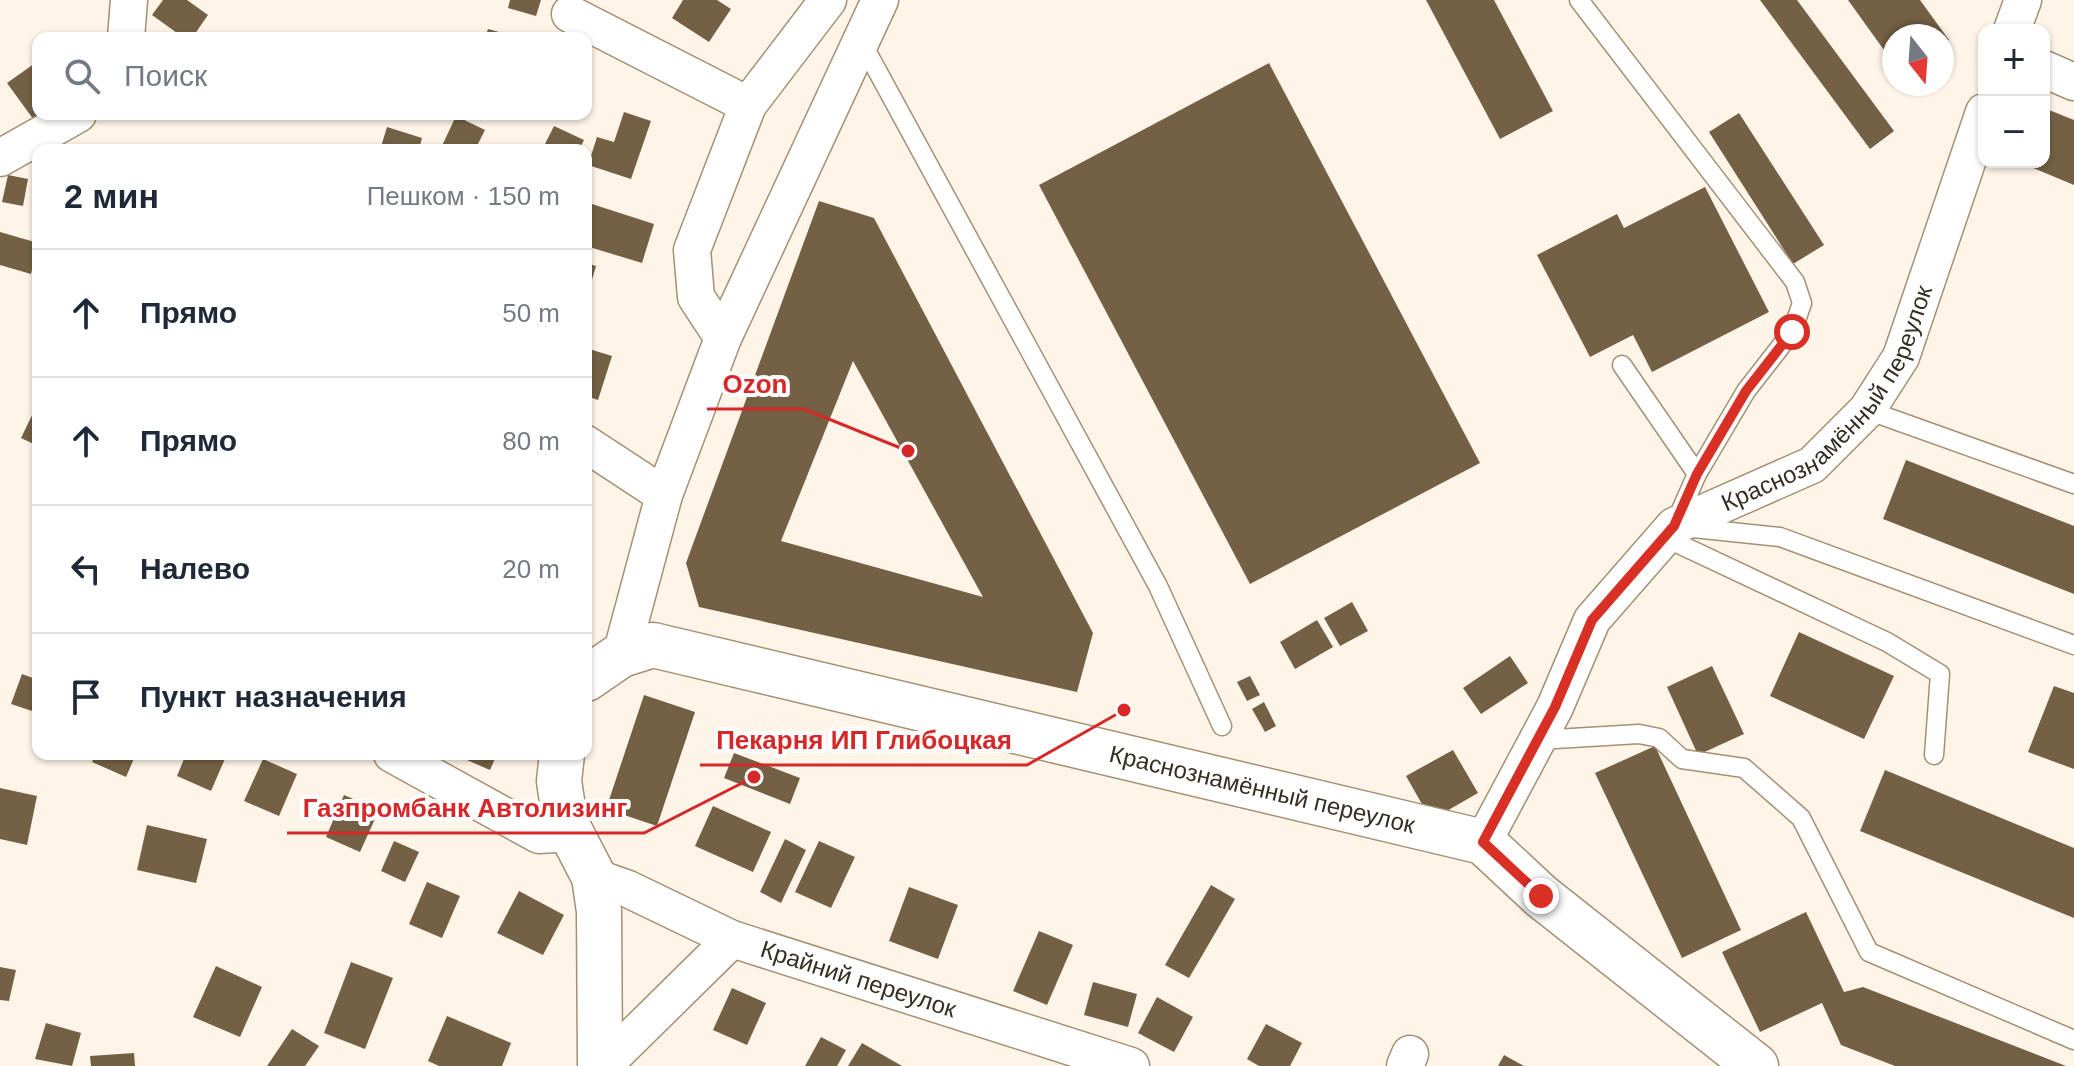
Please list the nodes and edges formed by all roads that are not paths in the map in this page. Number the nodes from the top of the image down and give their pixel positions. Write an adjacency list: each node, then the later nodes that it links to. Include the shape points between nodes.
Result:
1 (129, 0): 8 (street)
2 (828, 0): 12 (street)
3 (880, 0): 9 (street)
4 (1579, 0): 20 (lane, via 1795,282 1802,303 1792,332 1746,391)
5 (2023, 0): 7 (street)
6 (570, 14): 12 (street)
7 (2014, 24)
8 (126, 32)
9 (861, 41): 16 (street); 26 (lane, via 1158,586)
10 (2050, 72): 11 (street)
11 (2074, 82)
12 (748, 105): 16 (street, via 692,250 696,297)
13 (67, 120): 15 (street)
14 (1978, 130): 18 (street, Краснознамённый переулок, via 1901,357)
15 (0, 158)
16 (723, 338): 22 (street)
17 (1622, 365): 20 (lane)
18 (1867, 410): 21 (lane); 23 (street, Краснознамённый переулок, via 1812,465)
19 (592, 448): 22 (street)
20 (1697, 474): 23 (lane)
21 (2074, 484)
22 (664, 495): 25 (street)
23 (1669, 532): 24 (lane, via 1780,537); 27 (street, Краснознамённый переулок, via 1592,620); 28 (lane, via 1940,674)
24 (2074, 645)
25 (603, 667): 32 (street, Краснознамённый переулок, via 653,645)
26 (1222, 726)
27 (1538, 740): 32 (street, Краснознамённый переулок); 35 (lane, via 1639,734 1659,738 1682,759 1744,768 1801,818 1869,952)
28 (1934, 755)
29 (403, 760): 31 (street, via 539,835)
30 (561, 760): 31 (street, via 559,781)
31 (571, 833): 33 (street)
32 (1483, 842): 38 (street, Краснознамённый переулок, via 1541,896)
33 (594, 877): 34 (street, Крайний переулок); 36 (street)
34 (732, 939): 36 (street); 37 (street, Крайний переулок)
35 (2074, 1040)
36 (602, 1066)
37 (1131, 1066)
38 (1756, 1066)

